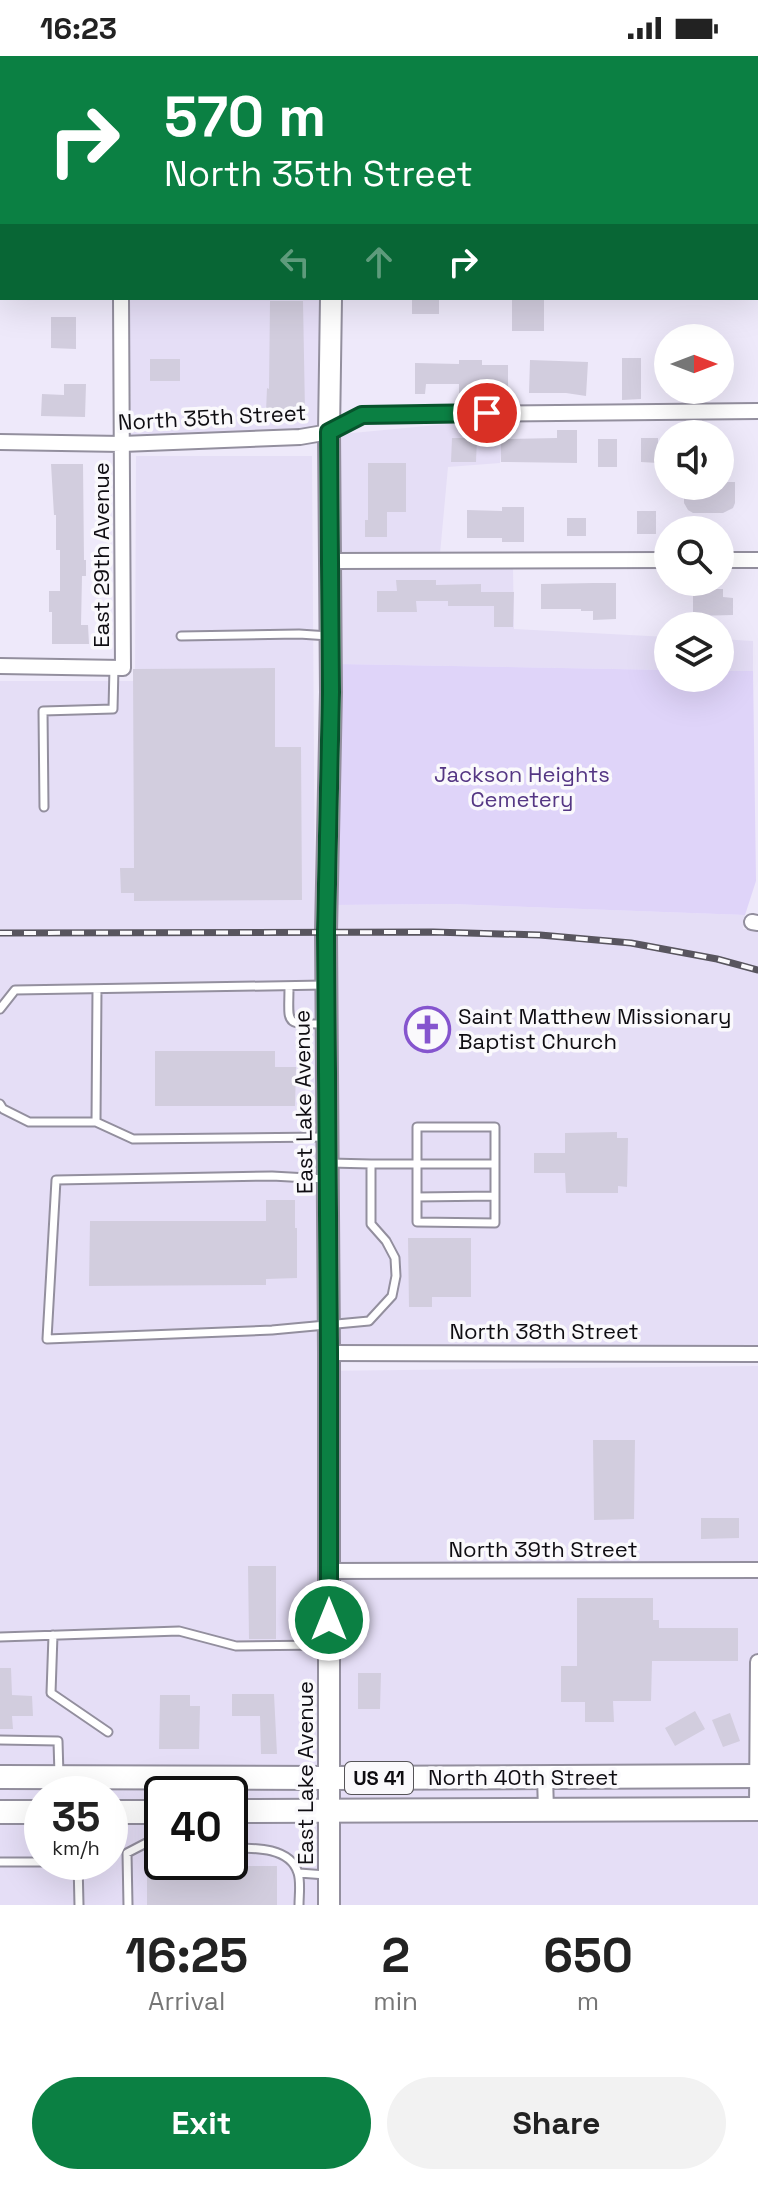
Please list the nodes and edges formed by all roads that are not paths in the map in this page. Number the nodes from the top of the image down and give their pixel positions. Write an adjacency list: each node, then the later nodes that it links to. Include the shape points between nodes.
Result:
1 (121, 300): 6 (street, East 29th Avenue)
2 (331, 300): 4 (street, East Lake Avenue)
3 (758, 411): 4 (street, North 35th Street, via 362,415)
4 (329, 432): 6 (street, North 35th Street); 10 (street, East Lake Avenue)
5 (0, 442): 6 (street, North 35th Street)
6 (122, 444): 14 (street, East 29th Avenue)
7 (654, 560): 10 (street)
8 (734, 560): 9 (street)
9 (758, 560)
10 (331, 561): 12 (street, East Lake Avenue)
11 (181, 636): 12 (lane)
12 (331, 636): 16 (street, East Lake Avenue)
13 (0, 666): 14 (street)
14 (119, 668): 15 (lane, via 113,709 43,711)
15 (44, 807)
16 (326, 985): 17 (lane); 20 (street, East Lake Avenue)
17 (289, 986): 18 (lane); 20 (lane, via 292,1022)
18 (97, 989): 19 (lane, via 15,990); 22 (lane)
19 (0, 1009)
20 (327, 1024): 23 (street, East Lake Avenue)
21 (0, 1104): 22 (lane, via 29,1122)
22 (96, 1122): 23 (lane, via 133,1139)
23 (328, 1137): 27 (street, East Lake Avenue)
24 (371, 1164): 25 (lane); 27 (lane); 30 (lane, via 371,1224 395,1258 392,1296 369,1321)
25 (417, 1164): 26 (lane); 26 (lane, via 417,1127 495,1127); 29 (lane)
26 (495, 1164): 28 (lane)
27 (328, 1171): 30 (street, East Lake Avenue); 30 (lane, via 56,1180 47,1339)
28 (495, 1196): 29 (lane); 29 (lane, via 495,1223 417,1222)
29 (417, 1197)
30 (329, 1325): 31 (street, East Lake Avenue)
31 (329, 1353): 32 (street, North 38th Street); 34 (street, East Lake Avenue)
32 (758, 1354)
33 (758, 1570): 34 (street, North 39th Street)
34 (328, 1571): 37 (street, East Lake Avenue)
35 (53, 1635): 36 (lane); 37 (lane, via 179,1631 236,1646); 39 (lane, via 51,1693)
36 (0, 1637)
37 (329, 1645): 45 (street, East Lake Avenue)
38 (758, 1662): 42 (street)
39 (108, 1732)
40 (0, 1740): 41 (lane, via 58,1741)
41 (59, 1776)
42 (758, 1776): 44 (main road, North 40th Street / US 41); 48 (street)
43 (0, 1777): 46 (main road, North 40th Street / US 41)
44 (545, 1777): 45 (main road, North 40th Street / US 41); 49 (street)
45 (329, 1778): 47 (main road, North 40th Street / US 41); 51 (street, East Lake Avenue)
46 (24, 1781)
47 (128, 1784)
48 (758, 1809): 49 (main road, North 40th Street / US 41)
49 (546, 1810): 51 (main road, North 40th Street / US 41)
50 (248, 1811): 51 (main road, North 40th Street / US 41)
51 (328, 1811): 59 (street, East Lake Avenue)
52 (0, 1812): 53 (main road)
53 (24, 1812)
54 (144, 1844): 62 (lane, via 127,1853)
55 (248, 1848): 58 (lane, via 266,1848 291,1860)
56 (0, 1862): 57 (lane)
57 (24, 1862)
58 (299, 1873): 59 (lane); 63 (lane)
59 (329, 1875): 64 (street, East Lake Avenue)
60 (78, 1880): 61 (lane)
61 (79, 1905)
62 (128, 1905)
63 (299, 1905)
64 (329, 1905)

